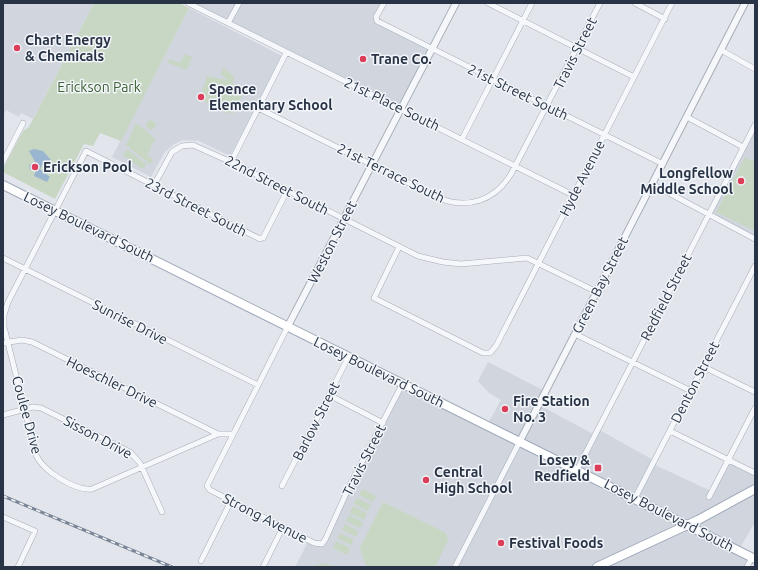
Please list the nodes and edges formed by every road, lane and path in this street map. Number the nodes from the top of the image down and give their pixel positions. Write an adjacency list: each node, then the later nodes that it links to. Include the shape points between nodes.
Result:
1 (188, 3): 13 (street, 21st Place South)
2 (238, 3): 13 (street)
3 (384, 3): 15 (street, 21st Street South, via 376,17 377,21)
4 (456, 3): 15 (street, Weston Street)
5 (488, 3): 12 (street)
6 (532, 3): 12 (street)
7 (600, 3): 14 (street, Travis Street)
8 (635, 3): 11 (street)
9 (672, 3): 11 (street, Hyde Avenue)
10 (746, 3): 16 (street, Green Bay Street)
11 (664, 19): 19 (street, Hyde Avenue)
12 (523, 20): 14 (street); 20 (street)
13 (228, 23): 17 (street, 21st Place South)
14 (577, 48): 19 (street); 21 (street, Travis Street)
15 (432, 49): 20 (street, 21st Street South); 23 (street, Weston Street)
16 (721, 50): 18 (street); 24 (street, Green Bay Street)
17 (286, 53): 22 (street); 23 (street, 21st Place South)
18 (755, 69)
19 (634, 77): 27 (street, Hyde Avenue)
20 (492, 80): 21 (street, 21st Street South); 28 (street)
21 (547, 107): 27 (street, 21st Street South); 35 (street, Travis Street)
22 (258, 108): 32 (street); 33 (street, 21st Terrace South)
23 (401, 109): 28 (street, 21st Place South); 33 (street, Weston Street)
24 (687, 117): 29 (street); 34 (street, Green Bay Street)
25 (23, 123): 31 (street)
26 (755, 125): 29 (street, Redfield Street)
27 (605, 135): 34 (street, 21st Street South); 40 (street, Hyde Avenue)
28 (462, 139): 35 (street, 21st Place South)
29 (743, 147): 42 (street, Redfield Street)
30 (86, 152): 38 (street, 23rd Street South); 41 (street, Coulee Drive)
31 (3, 162)
32 (231, 162): 38 (street, 22nd Street South, via 200,147 182,146 168,157); 39 (street, 22nd Street South)
33 (372, 164): 35 (street, 21st Terrace South, via 439,198 464,204 477,202 495,194 507,182); 43 (street, Weston Street)
34 (662, 164): 36 (street, Green Bay Street)
35 (516, 166): 40 (street, 21st Place South)
36 (652, 184): 42 (street); 50 (street, Green Bay Street)
37 (3, 185): 41 (main road, Losey Boulevard South)
38 (154, 185): 39 (street, 23rd Street South, via 258,238 263,238)
39 (287, 191): 43 (street, 22nd Street South)
40 (573, 195): 47 (street, Hyde Avenue)
41 (55, 210): 49 (street, Coulee Drive); 51 (main road, Losey Boulevard South)
42 (709, 214): 44 (street); 55 (street, Redfield Street)
43 (344, 219): 45 (street, 22nd Street South); 51 (street, Weston Street)
44 (755, 239)
45 (399, 247): 47 (street, 22nd Street South, via 424,257 450,263 527,258); 47 (street, Hyde Avenue, via 374,298 483,353 490,353 496,346)
46 (3, 258): 49 (street, Sunrise Drive)
47 (539, 263): 50 (street, 22nd Street South)
48 (755, 266): 56 (street, Denton Street)
49 (25, 269): 53 (street, Coulee Drive, via 6,307); 58 (street, Sunrise Drive)
50 (597, 292): 52 (street, Green Bay Street)
51 (288, 326): 54 (main road, Losey Boulevard South); 58 (street, Weston Street)
52 (575, 334): 55 (street); 69 (street, Green Bay Street)
53 (5, 342): 63 (street, Coulee Drive); 67 (street, Hoeschler Drive, via 32,342)
54 (349, 356): 57 (main road, Losey Boulevard South); 61 (street, Barlow Street)
55 (632, 362): 59 (street); 72 (street, Redfield Street)
56 (704, 367): 59 (street, Denton Street); 60 (street)
57 (403, 383): 65 (street, Travis Street); 69 (main road, Losey Boulevard South)
58 (258, 386): 68 (street, Weston Street)
59 (691, 391): 66 (street, Denton Street)
60 (755, 392)
61 (329, 395): 65 (street); 75 (street, Barlow Street)
62 (755, 408): 70 (street)
63 (25, 409): 64 (street, Sisson Drive); 71 (street, Sisson Drive, via 40,408 127,450 137,458); 71 (street, Coulee Drive, via 40,464 80,488 97,488)
64 (3, 415)
65 (383, 422): 84 (street, Travis Street)
66 (670, 431): 70 (street); 78 (street, Denton Street)
67 (218, 434): 68 (street, Coulee Drive); 71 (street, Coulee Drive)
68 (233, 434): 74 (street, Weston Street)
69 (520, 441): 72 (main road, Losey Boulevard South); 87 (street, Green Bay Street)
70 (728, 460): 73 (street); 77 (street)
71 (142, 468): 80 (street, Sisson Drive)
72 (578, 470): 78 (main road, Losey Boulevard South)
73 (755, 473)
74 (209, 481): 79 (street, Strong Avenue, via 209,489)
75 (282, 486)
76 (755, 489): 82 (main road)
77 (709, 497)
78 (635, 498): 82 (main road, Losey Boulevard South)
79 (231, 501): 83 (street, Strong Avenue); 86 (street)
80 (162, 512)
81 (3, 517): 88 (street, via 35,531)
82 (689, 524): 85 (main road, Losey Boulevard South); 91 (main road)
83 (284, 526): 84 (street, Strong Avenue, via 318,544 323,544); 89 (street)
84 (325, 537)
85 (754, 558): 92 (street)
86 (201, 560)
87 (456, 565): 90 (street)
88 (18, 567)
89 (263, 567)
90 (463, 567)
91 (597, 567)
92 (747, 567)

